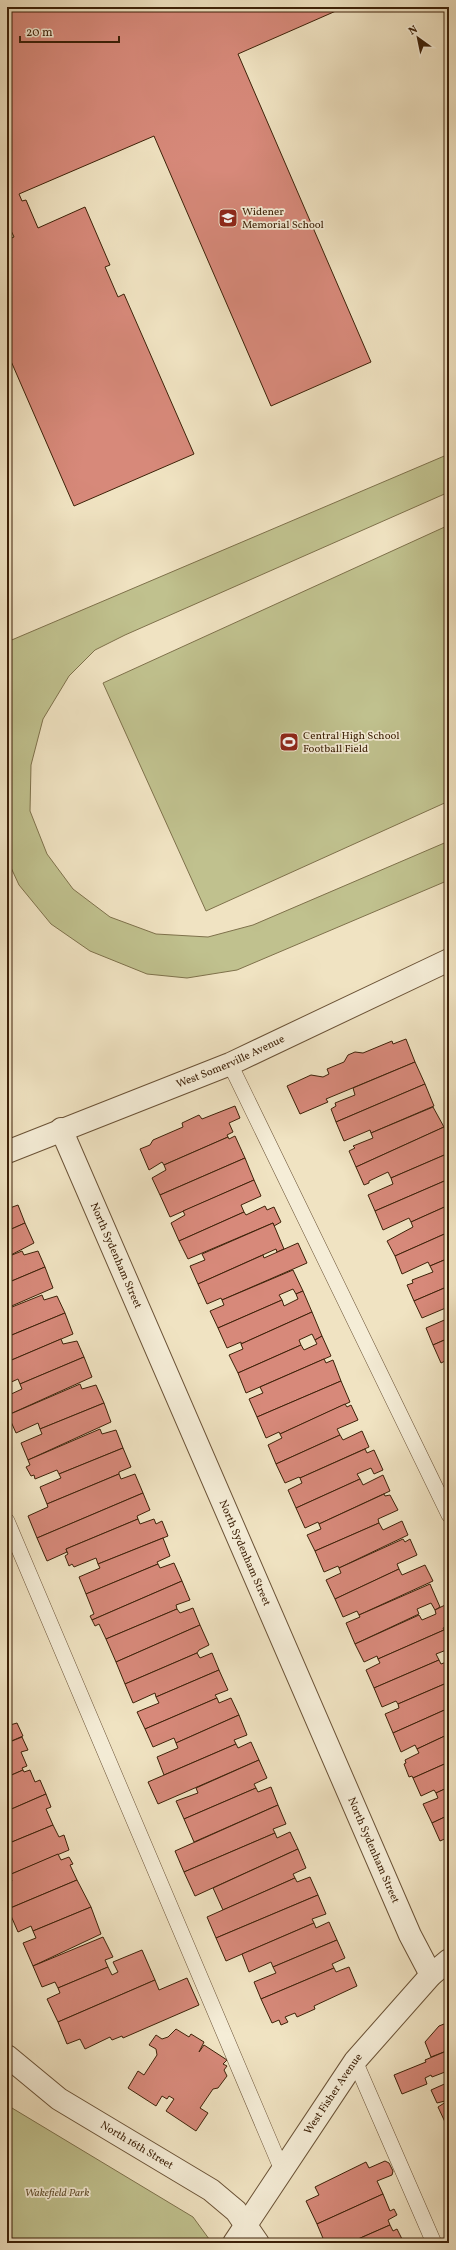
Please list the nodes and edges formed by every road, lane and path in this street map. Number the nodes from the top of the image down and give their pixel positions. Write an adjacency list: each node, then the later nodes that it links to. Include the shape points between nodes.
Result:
1 (447, 967): 2 (street, West Somerville Avenue)
2 (230, 1064): 3 (street, West Somerville Avenue); 5 (lane)
3 (61, 1129): 4 (street, West Somerville Avenue); 8 (street, North Sydenham Street, via 403,1921)
4 (7, 1152)
5 (449, 1515)
6 (7, 1521): 11 (lane)
7 (449, 1960): 8 (street, West Fisher Avenue)
8 (431, 1975): 10 (street, West Fisher Avenue)
9 (7, 2056): 12 (street, North 16th Street, via 59,2099 211,2190 236,2211)
10 (354, 2061): 11 (street, West Fisher Avenue); 15 (lane)
11 (282, 2170): 12 (street, West Fisher Avenue)
12 (246, 2224): 13 (street, West Fisher Avenue); 14 (street, North 16th Street)
13 (234, 2243)
14 (258, 2243)
15 (434, 2243)

